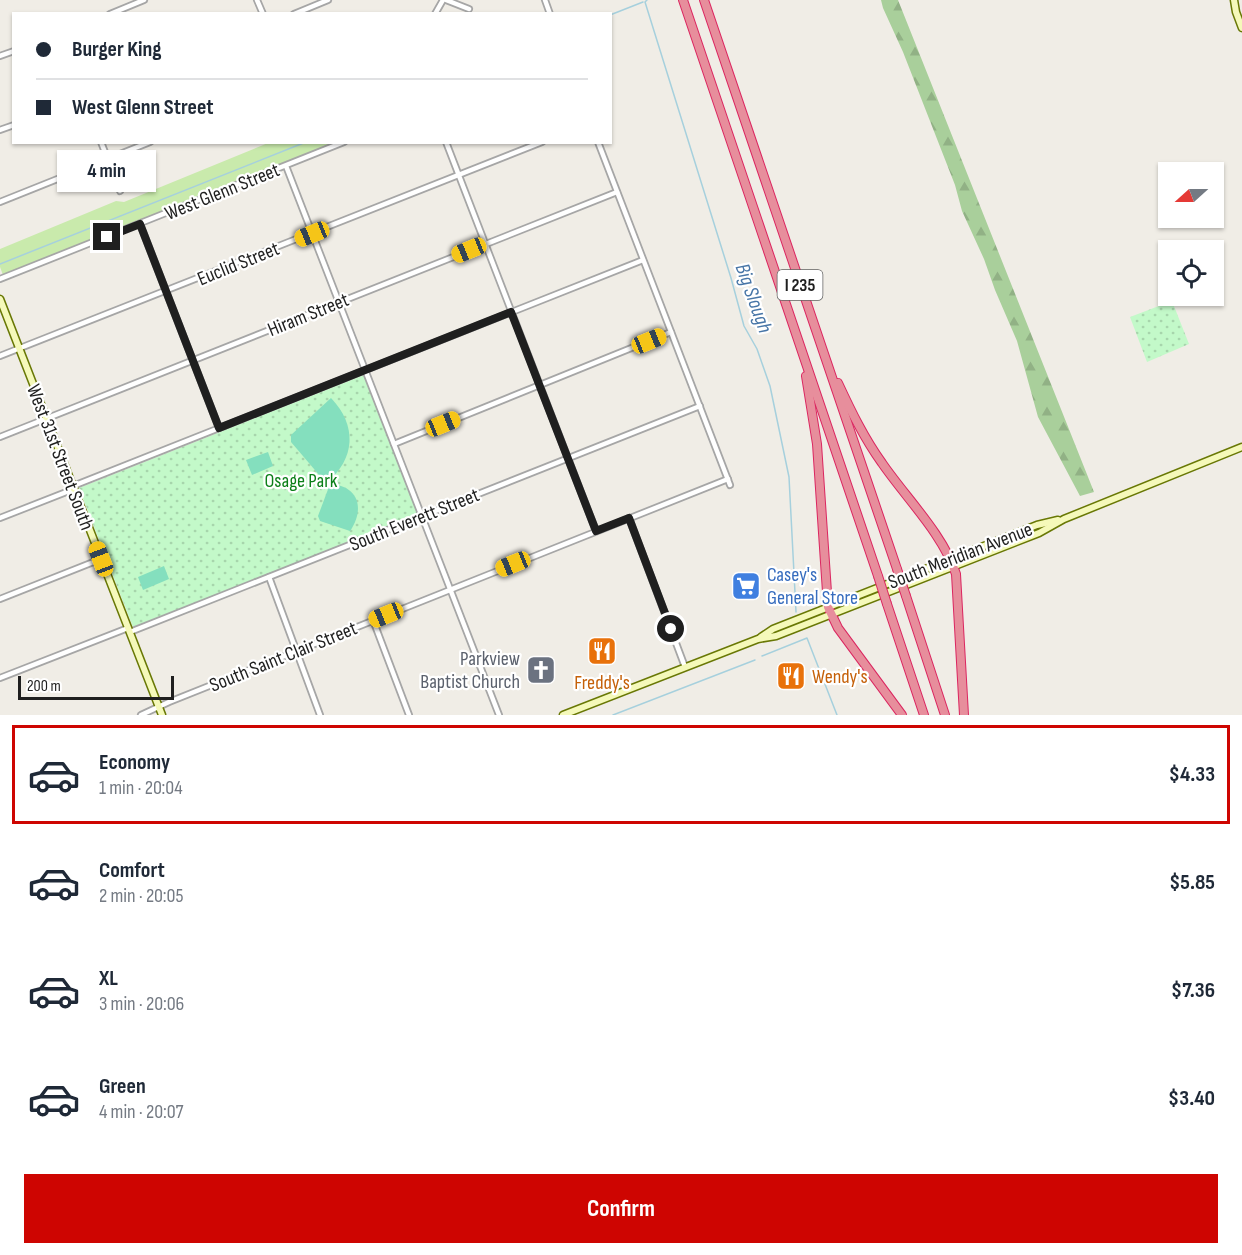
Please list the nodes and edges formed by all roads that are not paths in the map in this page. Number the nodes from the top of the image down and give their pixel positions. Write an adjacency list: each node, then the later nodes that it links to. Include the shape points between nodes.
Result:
1 (144, 0): 9 (street)
2 (328, 0): 10 (street)
3 (444, 0): 8 (street)
4 (683, 0): 34 (highway, I 235)
5 (704, 0): 36 (highway, I 235)
6 (1235, 0): 7 (main road); 11 (main road)
7 (1242, 7)
8 (469, 9)
9 (115, 12)
10 (299, 12)
11 (1242, 28)
12 (102, 144): 18 (street)
13 (145, 144): 18 (street)
14 (339, 144): 19 (street, West Glenn Street)
15 (447, 144): 20 (street)
16 (537, 144): 20 (street, Euclid Street)
17 (599, 144): 22 (street)
18 (108, 160): 21 (street); 23 (street)
19 (286, 166): 24 (street, West Glenn Street); 25 (street)
20 (459, 176): 25 (street, Euclid Street); 26 (street)
21 (120, 191)
22 (617, 192): 26 (street, Hiram Street); 27 (street)
23 (0, 202)
24 (140, 224): 28 (street, West Glenn Street); 29 (street)
25 (312, 234): 29 (street, Euclid Street); 31 (street)
26 (485, 244): 31 (street, Hiram Street); 32 (street)
27 (643, 260): 32 (street); 33 (street)
28 (0, 279)
29 (166, 292): 35 (street, Euclid Street); 38 (street)
30 (0, 299): 35 (main road, West 31st Street South)
31 (339, 302): 38 (street, Hiram Street); 39 (street)
32 (511, 312): 39 (street); 40 (street)
33 (671, 332): 40 (street); 41 (street)
34 (798, 342): 60 (highway, via 817,444); 74 (highway, I 235, bridge)
35 (20, 349): 37 (street, Euclid Street); 42 (main road, West 31st Street South)
36 (823, 355): 56 (highway, via 864,435); 75 (highway, I 235, bridge)
37 (0, 356)
38 (193, 360): 42 (street, Hiram Street); 43 (street)
39 (365, 370): 43 (street); 45 (street)
40 (540, 385): 45 (street); 47 (street)
41 (700, 406): 47 (street, South Everett Street); 48 (street)
42 (47, 418): 44 (street, Hiram Street); 50 (main road, West 31st Street South)
43 (219, 428): 50 (street)
44 (0, 437)
45 (393, 444): 51 (street)
46 (1242, 447): 56 (main road, South Meridian Avenue, via 1064,519 1037,525)
47 (568, 458): 51 (street, South Everett Street); 54 (street)
48 (728, 479): 49 (street); 53 (street, South Saint Clair Street)
49 (730, 485)
50 (73, 487): 52 (street); 55 (main road, West 31st Street South)
51 (421, 516): 57 (street, South Everett Street); 58 (street)
52 (0, 518)
53 (629, 518): 54 (street, South Saint Clair Street); 64 (street)
54 (596, 531): 58 (street, South Saint Clair Street)
55 (101, 559): 59 (street); 62 (main road, West 31st Street South)
56 (952, 563): 60 (main road, South Meridian Avenue); 76 (highway, via 956,574)
57 (269, 577): 62 (street, South Everett Street); 63 (street)
58 (450, 590): 61 (street, South Saint Clair Street); 71 (street)
59 (0, 599)
60 (829, 611): 64 (main road, South Meridian Avenue, via 776,636); 73 (highway)
61 (373, 620): 63 (street, South Saint Clair Street); 70 (street)
62 (129, 630): 65 (street, South Everett Street); 66 (main road, West 31st Street South)
63 (297, 651): 66 (street, South Saint Clair Street); 69 (street)
64 (685, 667): 72 (main road, South Meridian Avenue)
65 (0, 678)
66 (158, 707): 67 (street, South Saint Clair Street); 68 (main road, West 31st Street South)
67 (141, 715)
68 (162, 715)
69 (320, 715)
70 (409, 715)
71 (499, 715)
72 (563, 715)
73 (902, 715)
74 (924, 715)
75 (945, 715)
76 (964, 715)

